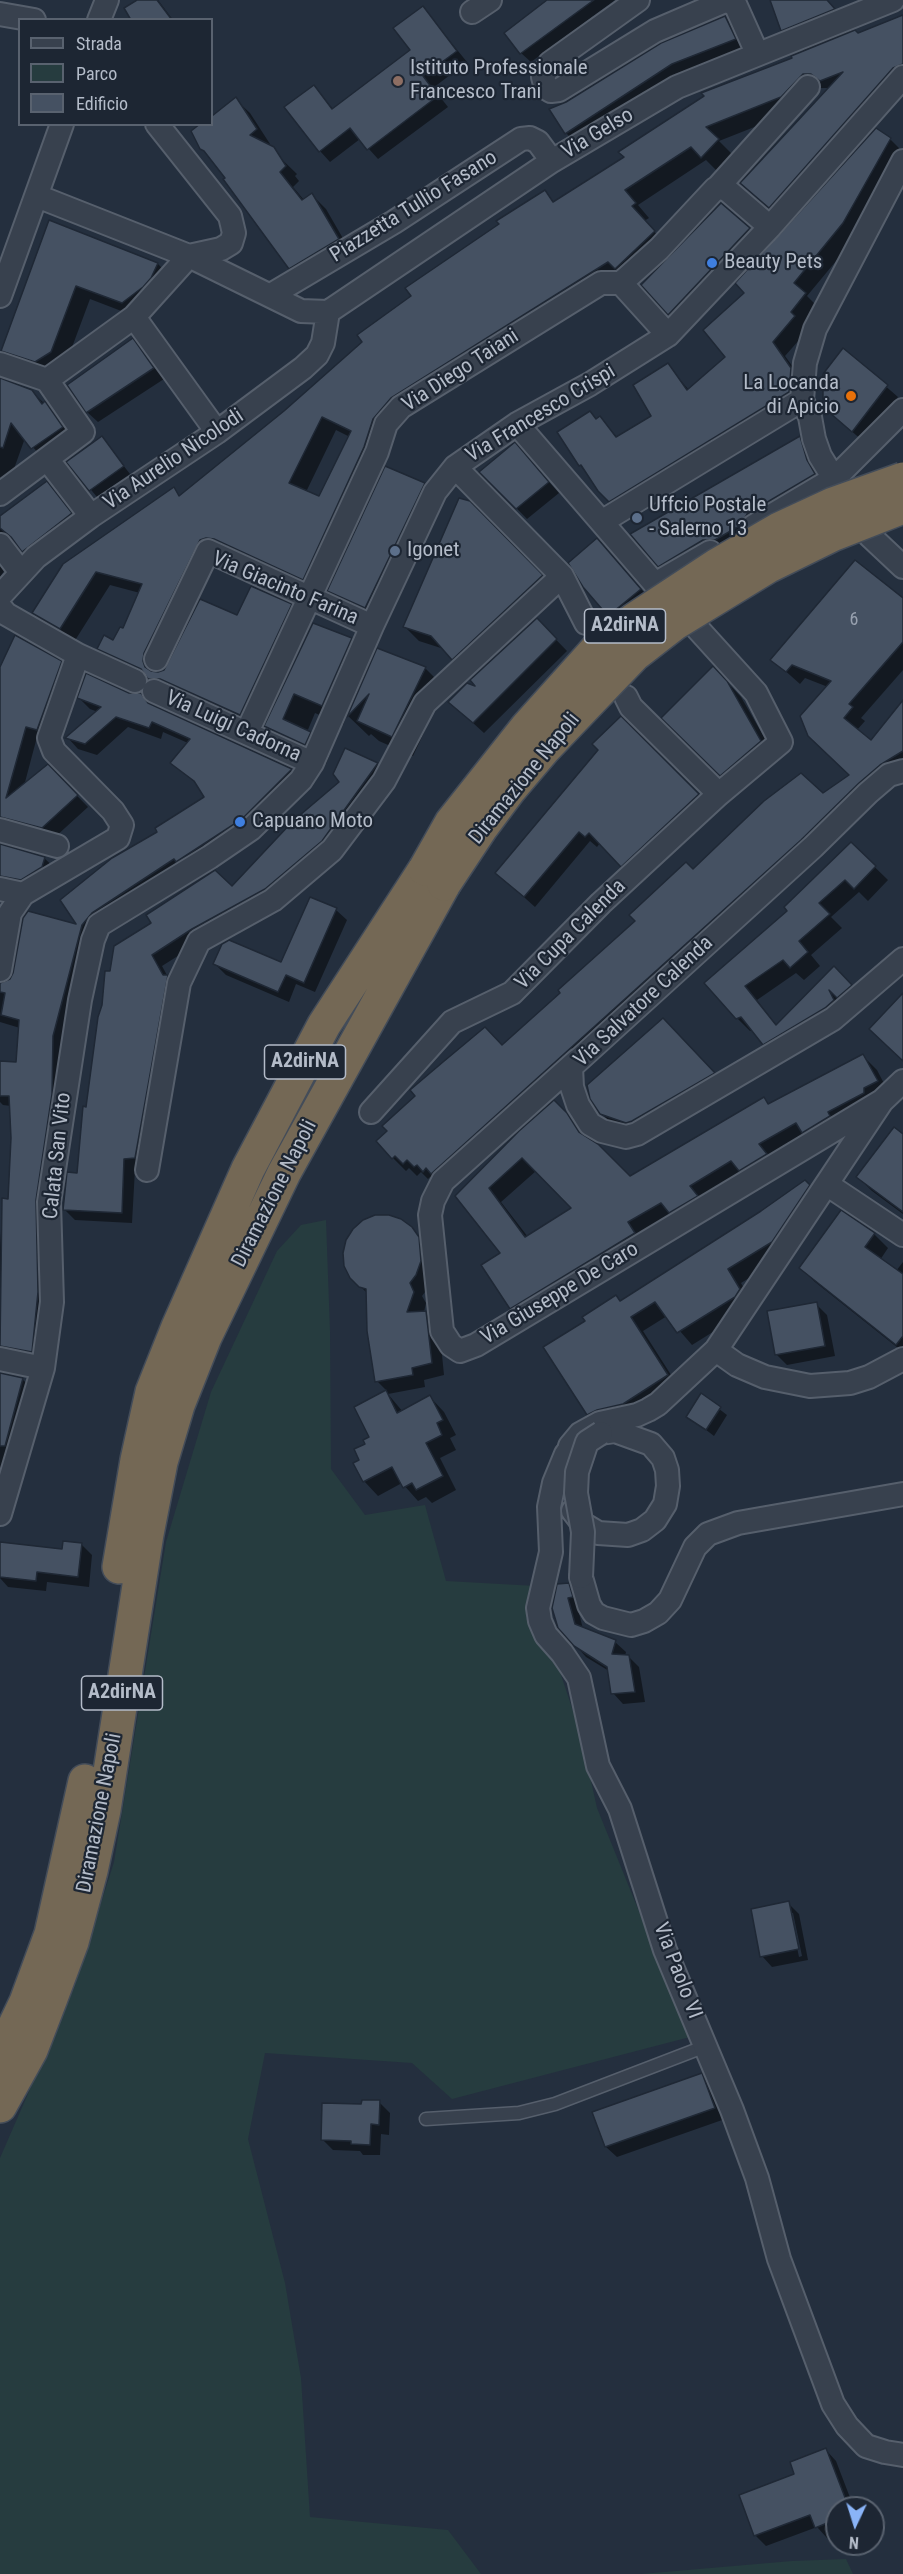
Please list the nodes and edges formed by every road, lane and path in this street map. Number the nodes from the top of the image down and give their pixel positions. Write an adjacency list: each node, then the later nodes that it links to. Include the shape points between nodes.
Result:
1 (107, 0): 6 (street)
2 (638, 0): 7 (street, via 550,63 543,77 546,88 558,90 655,31 725,1 735,4)
3 (893, 0): 7 (street, Via Gelso)
4 (0, 14): 5 (street)
5 (23, 18)
6 (100, 18)
7 (757, 53): 12 (street, Via Gelso, via 676,87)
8 (903, 77): 16 (street, Via Francesco Crispi)
9 (808, 87): 14 (street)
10 (61, 126): 15 (street)
11 (159, 126): 17 (street, via 230,216 234,233 231,243 221,249)
12 (552, 161): 19 (street, Piazzetta Tullio Fasano, via 538,142 521,139 394,222); 21 (street, Via Gelso)
13 (903, 161): 26 (street, via 815,329 805,363)
14 (718, 187): 16 (street, via 727,190); 18 (street)
15 (38, 196): 17 (street); 20 (street)
16 (770, 227): 23 (street, Via Francesco Crispi)
17 (189, 256): 19 (street); 22 (street)
18 (621, 283): 23 (street); 44 (street, Via Diego Taiani, via 601,283 401,407 386,424 377,452)
19 (271, 295): 21 (street, via 302,311)
20 (0, 296)
21 (328, 312): 29 (street, Via Aurelio Nicolodi, via 323,343 316,356)
22 (134, 317): 25 (street); 29 (street)
23 (668, 335): 28 (street, Via Francesco Crispi)
24 (0, 364): 25 (street)
25 (47, 380): 30 (street, via 83,432)
26 (802, 400): 33 (street, via 820,456); 37 (street)
27 (903, 410): 33 (street)
28 (517, 424): 31 (street, Via Francesco Crispi); 37 (street)
29 (217, 432): 36 (street, Via Aurelio Nicolodi)
30 (47, 459): 34 (street); 36 (street)
31 (455, 467): 42 (street); 47 (street, Via Francesco Crispi, via 435,492)
32 (903, 479): 59 (highway, Diramazione Napoli / A2dirNA, bridge, via 779,529 675,591 612,637 491,771 451,823)
33 (838, 485): 37 (street, via 656,584)
34 (0, 494)
35 (903, 507): 59 (highway, Diramazione Napoli / A2dirNA, bridge, via 769,566 674,624 634,655 544,749 481,828)
36 (91, 516): 41 (street, Via Aurelio Nicolodi)
37 (603, 521)
38 (870, 536): 40 (street)
39 (0, 545): 41 (street)
40 (903, 567)
41 (20, 572): 43 (street, Via Aurelio Nicolodi)
42 (562, 576): 46 (street); 68 (street, via 425,703 384,781 332,850 273,900 199,941 179,983)
43 (0, 596)
44 (310, 597): 47 (street, Via Giacinto Farina); 50 (street, Via Giacinto Farina, via 208,551); 52 (street, Via Diego Taiani)
45 (0, 607): 49 (street, Via Luigi Cadorna)
46 (586, 624)
47 (372, 626): 53 (street, Via Francesco Crispi)
48 (697, 628): 55 (street, Via Cupa Calenda, via 756,693 781,742)
49 (78, 655): 52 (street, Via Luigi Cadorna); 61 (street, via 50,738 54,751 122,825 118,838)
50 (156, 659)
51 (626, 698): 55 (street)
52 (247, 732): 53 (street, Via Luigi Cadorna)
53 (312, 763): 58 (street, Via Francesco Crispi, via 273,809)
54 (903, 771): 64 (street, Via Salvatore Calenda, via 889,775 868,793)
55 (719, 794): 67 (street, Via Cupa Calenda, via 601,903 512,993 452,1022)
56 (0, 820): 57 (street, via 51,839)
57 (0, 830)
58 (210, 857): 75 (street, Calata San Vito, via 99,926 93,940 78,1011 49,1202 52,1302)
59 (434, 876): 71 (highway, Diramazione Napoli / A2dirNA, via 324,1026 248,1169)
60 (0, 889): 61 (street)
61 (23, 894): 63 (street, via 10,913)
62 (903, 959): 64 (street, Via Salvatore Calenda, via 833,1019 649,1128 626,1137 602,1131 582,1114 574,1097 571,1067)
63 (0, 970)
64 (582, 1057): 66 (street, Via Giuseppe De Caro, via 443,1181 433,1201 430,1215 442,1331 451,1346 460,1351)
65 (903, 1081): 66 (street)
66 (882, 1101): 69 (street)
67 (371, 1112)
68 (147, 1170)
69 (828, 1185): 70 (street); 72 (street)
70 (903, 1235)
71 (220, 1272): 80 (highway, Diramazione Napoli / A2dirNA, via 152,1392 124,1531 81,1807 51,1934 26,2002); 81 (highway, Diramazione Napoli / A2dirNA, via 205,1337 161,1462 91,1871 72,1942 31,2049)
72 (716, 1350): 74 (street, via 737,1365 765,1377 810,1386 850,1383); 76 (street, via 658,1404 637,1415 589,1428 573,1440)
73 (0, 1359): 75 (street)
74 (903, 1359)
75 (43, 1368): 78 (street, Calata San Vito)
76 (566, 1454): 77 (street, bridge, via 564,1475 569,1502 583,1524 598,1533 628,1535 655,1520 665,1504 668,1486 663,1458 651,1444 615,1431 601,1433 586,1442 580,1456 577,1482 583,1532 581,1576 589,1605 603,1618 631,1625 658,1613 669,1600 695,1547 708,1534 738,1523); 79 (street, Via Paolo VI, via 549,1507 551,1552 538,1608 540,1621 579,1678 598,1766 620,1809 665,1950)
77 (903, 1494)
78 (0, 1514)
79 (706, 2046): 82 (lane, via 555,2104 519,2113); 83 (street, Via Paolo VI, via 757,2178 779,2259 833,2404 866,2446)
80 (0, 2056)
81 (0, 2106)
82 (426, 2119)
83 (903, 2455)

